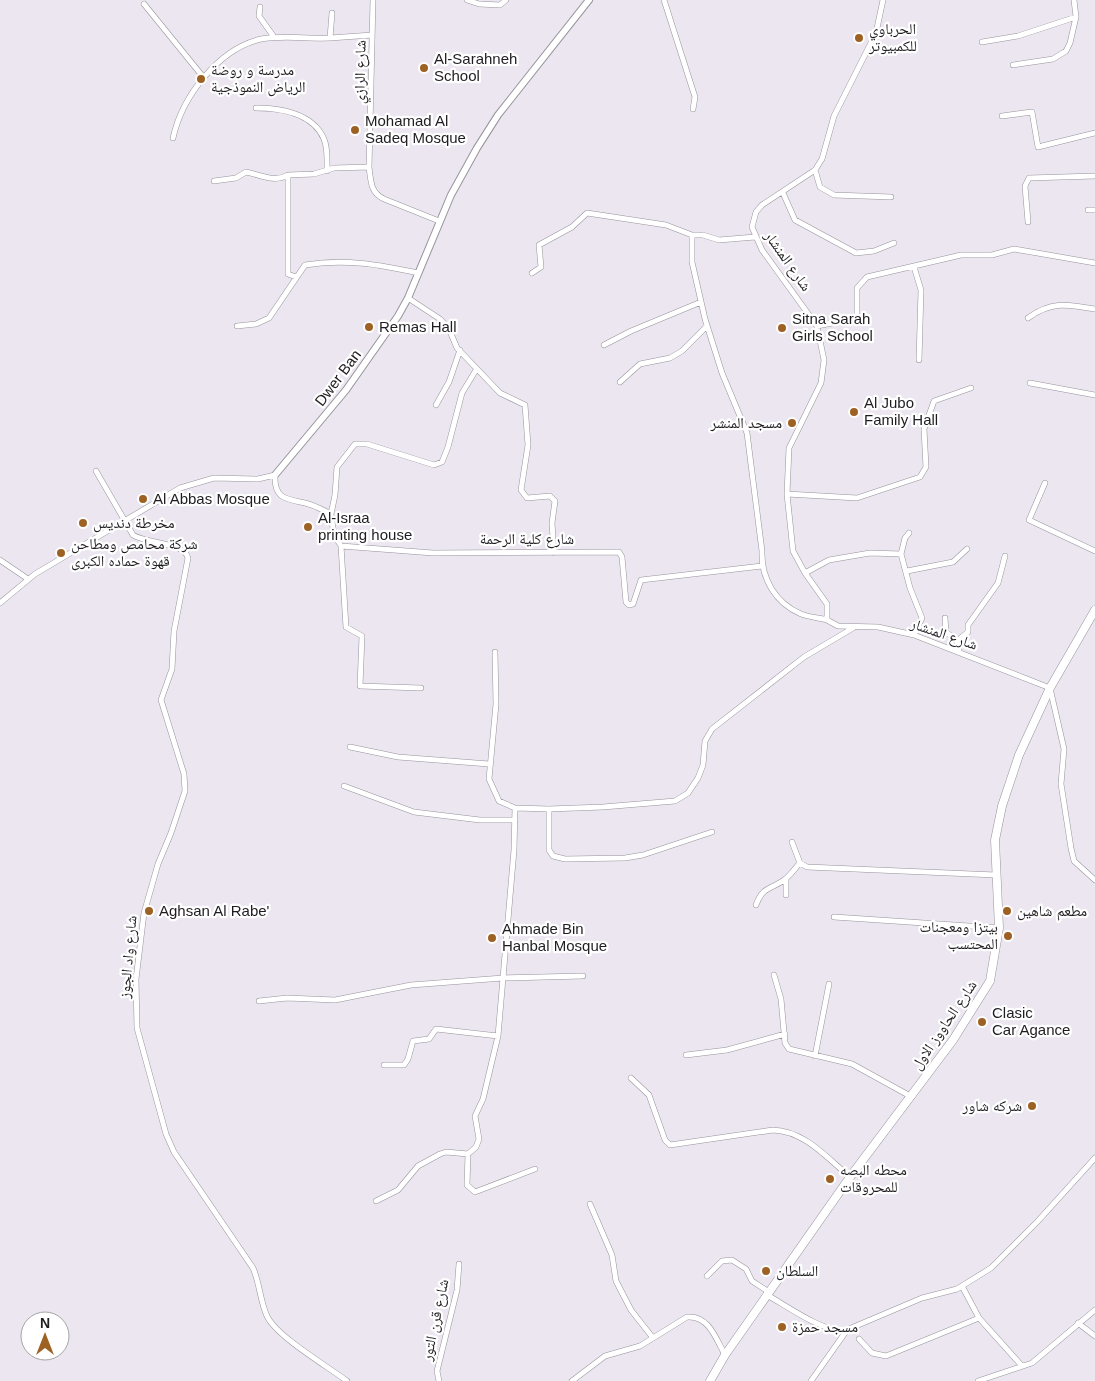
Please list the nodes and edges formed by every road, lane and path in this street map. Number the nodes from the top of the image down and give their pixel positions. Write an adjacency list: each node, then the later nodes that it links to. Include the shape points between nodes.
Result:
1 (373, 0): 12 (street, شارع الرازي)
2 (467, 0): 3 (street, via 500,5)
3 (506, 0)
4 (589, 0): 33 (street, Dwer Ban, via 498,115 469,162)
5 (664, 0): 19 (street, via 695,97)
6 (883, 0): 24 (street, شارع المنشار, via 870,47 834,116 822,159)
7 (1074, 0): 11 (street)
8 (144, 4): 17 (street)
9 (260, 7): 13 (street, via 259,16)
10 (332, 13): 14 (street)
11 (1076, 17): 15 (street, via 1018,36); 16 (street, via 1070,43 1062,54 1054,59)
12 (372, 35): 14 (street); 23 (street, شارع الرازي)
13 (274, 37): 14 (street); 17 (street, via 241,47 220,61)
14 (330, 38)
15 (982, 42)
16 (1013, 65)
17 (204, 78): 22 (street, via 176,124)
18 (256, 108): 25 (street, via 282,109 304,118 324,139)
19 (693, 109)
20 (1002, 116): 21 (street, via 1032,112 1038,147)
21 (1095, 133)
22 (174, 138)
23 (369, 167): 25 (street); 33 (street, شارع الرازي, via 375,194)
24 (815, 170): 29 (street, شارع المنشار); 30 (street, via 820,187 834,195)
25 (327, 171): 26 (street)
26 (288, 176): 28 (street, via 274,180 246,172 236,178); 42 (street, via 287,264 288,274)
27 (1095, 176): 34 (street, via 1029,178 1025,186)
28 (214, 181)
29 (783, 193): 36 (street, شارع المنشار, via 756,212 752,227); 37 (street, via 795,220 856,253 874,251)
30 (891, 197)
31 (1088, 210): 32 (street)
32 (1095, 210)
33 (439, 222): 40 (street, Dwer Ban)
34 (1028, 222)
35 (692, 235): 36 (street, via 719,240); 41 (street, via 666,225 587,213 572,227 539,245 541,267); 44 (street, شارع المنشار, via 692,262)
36 (755, 237): 49 (street, شارع المنشار)
37 (894, 243)
38 (1095, 263): 39 (street, via 1014,249 961,255)
39 (914, 267): 49 (street, via 864,279 857,288 857,314 854,319); 52 (street, via 921,290)
40 (418, 273): 42 (street, via 364,263 327,261 306,265); 43 (street, Dwer Ban)
41 (532, 273)
42 (296, 277): 47 (street, via 269,318 256,324)
43 (408, 298): 51 (street, via 440,318); 60 (street, Dwer Ban, via 346,390)
44 (700, 302): 48 (street, شارع المنشار); 50 (street)
45 (1095, 309): 46 (street, via 1058,305 1038,310)
46 (1028, 318)
47 (237, 326)
48 (707, 326): 54 (street, via 670,358 640,364); 73 (street, شارع المنشار, via 722,373 747,432)
49 (817, 326): 62 (street, شارع المنشار, via 824,360 821,383 789,448)
50 (604, 345)
51 (460, 350): 53 (street); 58 (street, via 449,382)
52 (919, 360)
53 (476, 370): 63 (street, via 462,393 448,447 439,465 367,444 355,444 337,467); 69 (street, via 500,393 525,405 528,445 521,490 527,498 550,496 554,501)
54 (620, 382)
55 (1030, 383): 57 (street)
56 (971, 388): 62 (street, via 934,401 924,429 926,467 920,477 857,498)
57 (1095, 396)
58 (436, 405)
59 (96, 471): 64 (street, شارع واد الجوز)
60 (275, 475): 63 (street, via 278,492 290,502 305,503); 64 (street, via 258,479 222,477 196,482)
61 (1045, 483): 68 (street, via 1029,520)
62 (787, 494): 75 (street, شارع المنشار, via 794,551)
63 (331, 514): 66 (street, via 334,535)
64 (126, 519): 76 (street); 135 (street, شارع واد الجوز, via 137,538 181,548 188,558 174,630 172,669 161,700 184,774 185,791 158,864 144,914 136,979 137,1028 146,1065 174,1152 253,1268 270,1323)
65 (909, 533): 70 (street)
66 (341, 546): 69 (street, شارع كلية الرحمة, via 433,553); 86 (street, via 346,628 362,636 360,686)
67 (966, 549): 74 (street, via 953,562)
68 (1095, 552)
69 (554, 553): 73 (street, شارع كلية الرحمة, via 618,552 622,557 626,602 629,605 633,604 641,580)
70 (902, 554): 74 (street); 75 (street, via 870,553 829,560)
71 (1005, 556): 83 (street, via 998,583 968,625 968,632)
72 (0, 560): 76 (street)
73 (762, 566): 80 (street, شارع المنشار, via 768,584 779,600 800,614)
74 (908, 570): 82 (street, via 910,588 922,618)
75 (804, 573): 80 (street, شارع المنشار, via 828,604)
76 (28, 579): 77 (street)
77 (0, 603)
78 (1095, 610): 87 (main road, شارع الحاووز الاول)
79 (944, 618): 83 (street, via 946,632)
80 (827, 620): 81 (street, شارع المنشار)
81 (853, 628): 82 (street, شارع المنشار, via 878,628); 92 (street, via 804,657 712,730 705,741 698,778 684,796 670,802)
82 (914, 635): 84 (street, شارع المنشار)
83 (957, 641): 84 (street)
84 (959, 651): 87 (street, شارع المنشار)
85 (495, 652): 89 (street, via 496,704)
86 (421, 688)
87 (1050, 688): 97 (main road, شارع الحاووز الاول, via 1019,755 1002,806 995,840); 99 (street, via 1064,749 1061,784 1074,861)
88 (350, 747): 89 (street, via 398,757)
89 (490, 764): 91 (street, via 489,779 498,801)
90 (344, 786): 93 (street, via 414,812 480,820)
91 (515, 808): 92 (street); 93 (street)
92 (549, 809): 94 (street, via 549,850 555,857 565,859 634,857)
93 (515, 820): 106 (street)
94 (712, 832)
95 (792, 842): 96 (street)
96 (800, 863): 97 (street, via 807,867); 98 (street)
97 (996, 875): 103 (main road, شارع الحاووز الاول)
98 (786, 880): 100 (street); 101 (street, via 768,887)
99 (1095, 880)
100 (786, 894)
101 (756, 905)
102 (834, 917): 103 (street)
103 (999, 928): 115 (main road, شارع الحاووز الاول, via 990,981)
104 (774, 975): 109 (street)
105 (583, 976): 106 (street)
106 (503, 978): 108 (street, via 411,985 335,1000); 110 (street)
107 (829, 984): 112 (street)
108 (259, 1000)
109 (785, 1034): 111 (street, via 727,1050); 112 (street, via 789,1050)
110 (498, 1036): 113 (street, via 436,1029 429,1039 413,1041 404,1065); 116 (street, via 483,1099 475,1116 479,1139)
111 (686, 1055)
112 (815, 1056): 115 (street, via 856,1066)
113 (384, 1064)
114 (631, 1078): 119 (street, via 649,1095 664,1140 670,1145 782,1131 806,1140)
115 (912, 1097): 119 (main road, شارع الحاووز الاول)
116 (468, 1154): 118 (street, via 467,1185 475,1192); 120 (street, via 440,1154 418,1166 398,1190)
117 (1095, 1158): 124 (street, via 990,1268)
118 (535, 1169)
119 (850, 1177): 125 (main road, شارع الحاووز الاول)
120 (376, 1201)
121 (590, 1204): 131 (street, via 612,1255 616,1281 631,1310)
122 (459, 1264): 136 (street, شارع قرن التور, via 457,1290 437,1371)
123 (707, 1276): 125 (street, via 722,1261 732,1260 746,1269 752,1280)
124 (962, 1286): 127 (street); 129 (street, via 922,1298)
125 (768, 1293): 129 (street, via 831,1328); 133 (main road, شارع الحاووز الاول)
126 (1095, 1310): 128 (street)
127 (980, 1318): 132 (street, via 886,1356 872,1353); 134 (street)
128 (1078, 1323): 130 (street); 134 (street, via 1032,1362)
129 (847, 1330): 139 (street)
130 (1095, 1336)
131 (653, 1338): 133 (street, via 684,1318 696,1317 706,1323); 137 (street, via 640,1346 605,1356)
132 (859, 1338)
133 (725, 1355): 138 (main road, شارع الحاووز الاول)
134 (1022, 1366): 140 (street)
135 (347, 1381)
136 (439, 1381)
137 (572, 1381)
138 (710, 1381)
139 (811, 1381)
140 (978, 1381)

